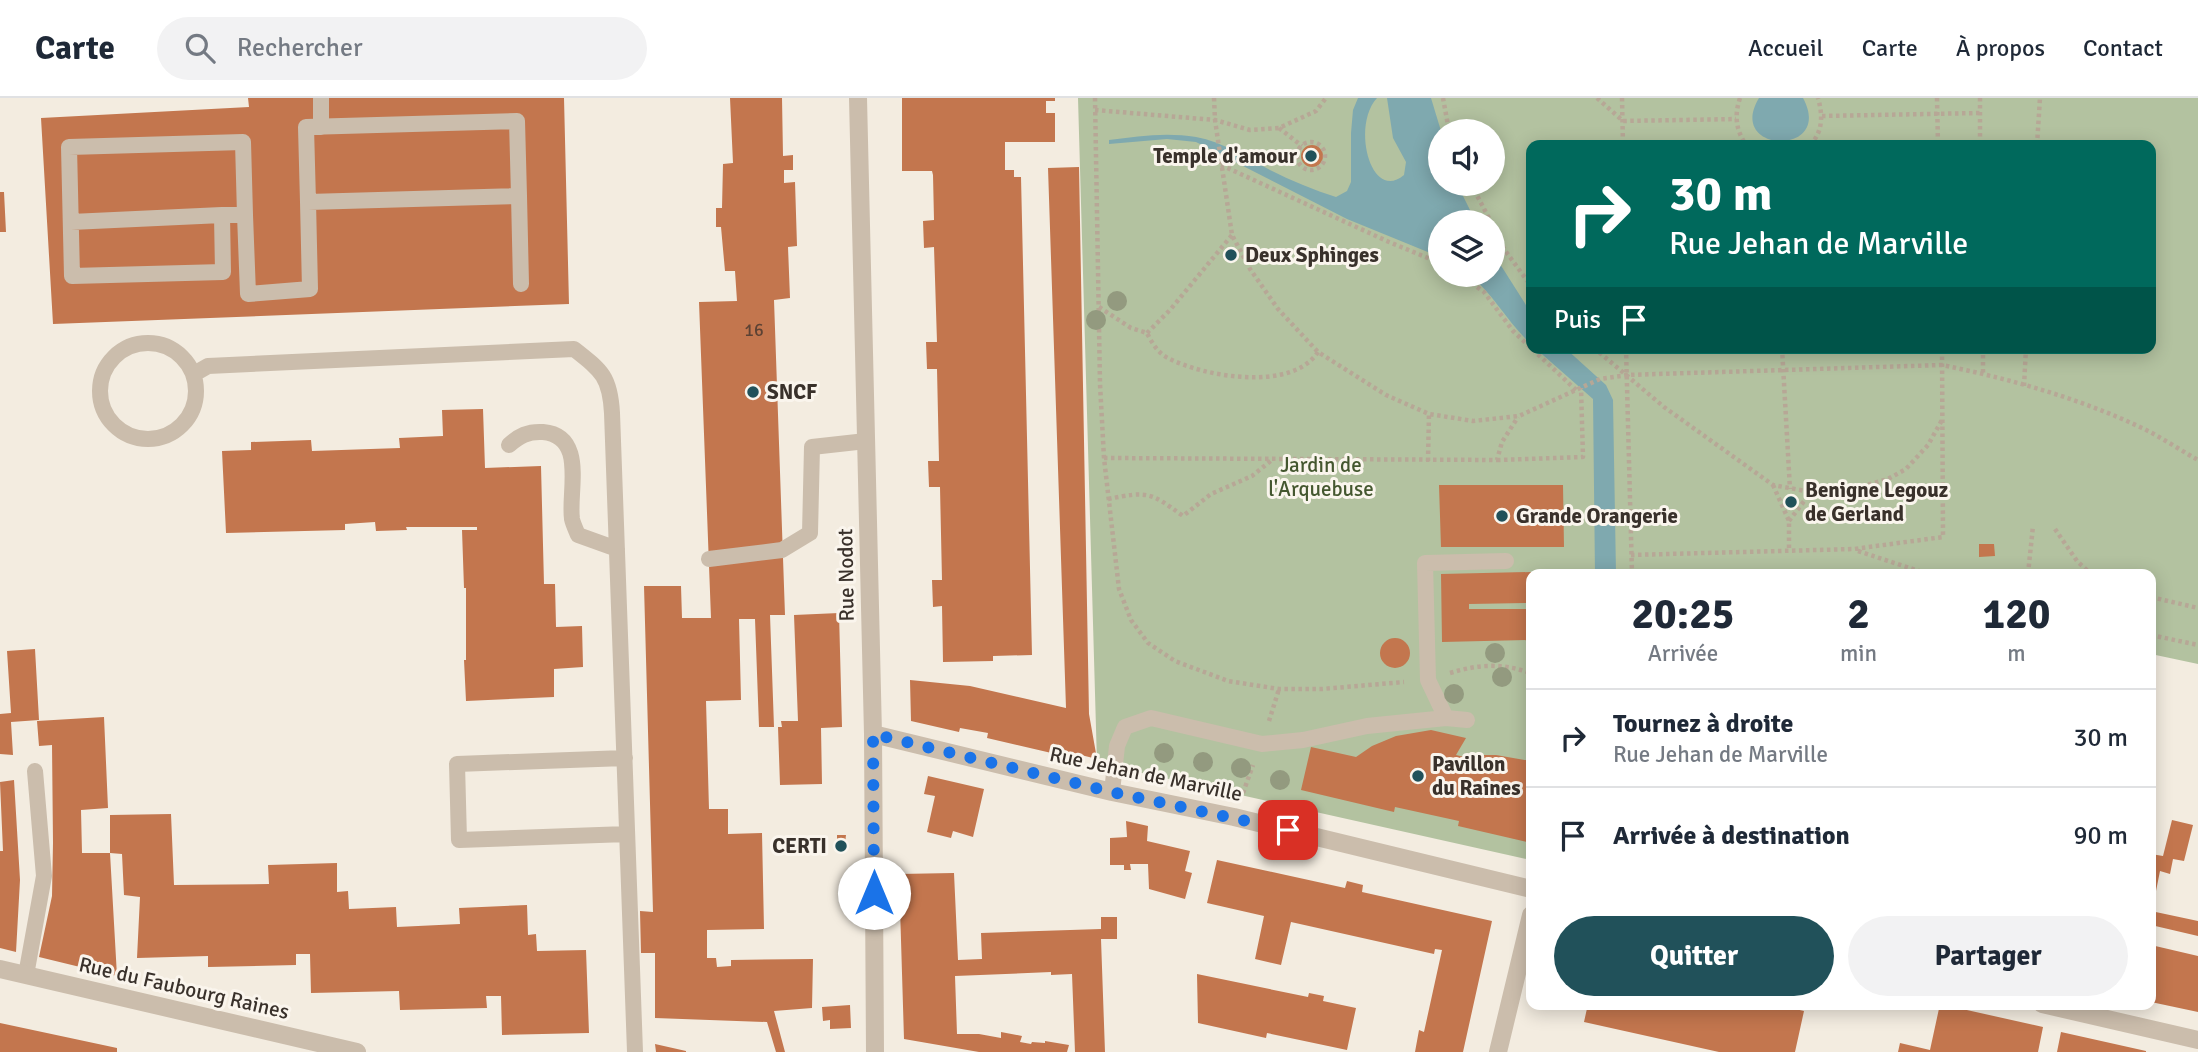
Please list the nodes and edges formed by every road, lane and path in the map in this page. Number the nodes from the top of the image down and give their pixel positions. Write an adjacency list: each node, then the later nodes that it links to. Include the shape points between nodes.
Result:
1 (321, 98): 22 (lane)
2 (858, 98): 64 (street, Rue Nodot)
3 (1095, 98): 14 (path)
4 (1214, 98): 20 (path)
5 (1326, 98): 23 (path, via 1316,111)
6 (1443, 98): 19 (path)
7 (1597, 98): 21 (path)
8 (1622, 98): 21 (path)
9 (1740, 98): 18 (path)
10 (1818, 98): 17 (path)
11 (1937, 98): 16 (path)
12 (1980, 98): 15 (path)
13 (2040, 98): 29 (path)
14 (1095, 110): 20 (path); 43 (path)
15 (1980, 113): 16 (path); 28 (path)
16 (1937, 114): 17 (path); 27 (path)
17 (1822, 116): 26 (path)
18 (1736, 118): 21 (path); 25 (path)
19 (1447, 119)
20 (1214, 120): 23 (path, via 1250,130); 31 (path)
21 (1623, 121): 24 (path)
22 (321, 127): 32 (lane, via 517,121); 33 (lane, via 306,127)
23 (1279, 128): 30 (path)
24 (1623, 140)
25 (1742, 140)
26 (1815, 140)
27 (1938, 140)
28 (1980, 140)
29 (2038, 140)
30 (1302, 146): 30 (path, via 1297,156 1301,166 1312,170 1322,165 1325,154 1321,146 1311,142)
31 (1221, 165): 37 (path); 39 (path)
32 (519, 196): 33 (lane); 41 (lane)
33 (308, 202): 35 (lane, via 310,289 248,294)
34 (222, 215): 35 (lane); 36 (lane); 36 (lane, via 223,271 72,276)
35 (245, 215): 36 (lane, via 243,142 69,147)
36 (71, 222)
37 (1232, 234): 44 (path); 46 (path, via 1278,309)
38 (1505, 250): 40 (path)
39 (1428, 258)
40 (1526, 279)
41 (521, 284)
42 (1478, 287): 45 (path)
43 (1099, 307): 44 (path); 66 (path)
44 (1147, 333): 46 (path, via 1166,358 1240,377 1291,372 1311,363)
45 (1526, 343)
46 (1318, 352): 61 (path, via 1386,395)
47 (1539, 354): 60 (path)
48 (1601, 354): 58 (path)
49 (1626, 354): 58 (path)
50 (1782, 354): 55 (path)
51 (1942, 354): 54 (path)
52 (1983, 354): 56 (path)
53 (2026, 354): 59 (path)
54 (1942, 365): 55 (path); 56 (path); 63 (path)
55 (1783, 368): 58 (path); 72 (path)
56 (1983, 373): 59 (path)
57 (194, 374): 57 (lane, via 175,351 146,343 131,346 108,365 100,394 103,409 122,432 151,440 166,436 189,418 197,389); 78 (lane, via 208,366 574,349 598,368 610,388)
58 (1627, 375): 60 (path, via 1600,379); 71 (path); 81 (path)
59 (2024, 386): 69 (path, via 2072,399 2143,428)
60 (1578, 389): 62 (path); 68 (path, via 1583,457)
61 (1429, 414): 62 (path, via 1473,421); 70 (path)
62 (1519, 416): 68 (path, via 1502,442)
63 (1942, 419): 73 (path, via 1928,445 1906,469 1864,486); 80 (path, via 1943,537)
64 (866, 441): 82 (lane, via 812,447 810,533 782,550); 96 (street, Rue Nodot)
65 (509, 445): 78 (lane, via 534,431 553,433 566,444 574,472 572,520 578,534)
66 (1104, 458): 67 (path); 74 (path)
67 (1273, 459): 70 (path); 74 (path, via 1252,476 1211,494 1183,516 1156,496 1139,493)
68 (1497, 460): 70 (path)
69 (2198, 460)
70 (1428, 461)
71 (1773, 485): 72 (path); 75 (path)
72 (1790, 489): 73 (path)
73 (1811, 492): 75 (path)
74 (1108, 499): 93 (path, via 1119,589 1131,620 1148,643 1175,661 1228,681 1279,690)
75 (1789, 522): 79 (path)
76 (2033, 526): 86 (path)
77 (2055, 529): 87 (path)
78 (617, 549): 98 (lane)
79 (1789, 549): 80 (path); 81 (path)
80 (1854, 549): 85 (path)
81 (1631, 555): 84 (path)
82 (709, 559)
83 (1506, 561): 93 (lane, via 1425,563)
84 (1632, 569)
85 (1913, 569)
86 (2029, 569)
87 (2086, 569)
88 (2156, 598): 89 (path)
89 (2198, 608)
90 (2156, 636): 91 (path)
91 (2198, 645)
92 (1526, 671): 93 (path, via 1478,665)
93 (1428, 680): 94 (lane)
94 (1446, 718): 95 (lane); 97 (lane)
95 (1467, 720)
96 (873, 734): 100 (street, Rue Jehan de Marville); 111 (street, Rue Nodot)
97 (1262, 744): 100 (lane, via 1151,718 1125,727 1117,746); 101 (path)
98 (625, 758): 102 (lane); 102 (lane, via 457,764 458,814 459,840)
99 (35, 771): 106 (lane, via 44,876)
100 (1112, 792): 101 (street, Rue Jehan de Marville)
101 (1234, 817): 103 (street, Rue Jehan de Marville)
102 (627, 834): 110 (lane)
103 (1526, 888)
104 (1526, 936): 112 (street)
105 (0, 969): 106 (street, Rue du Faubourg Raines)
106 (26, 975): 109 (street, Rue du Faubourg Raines)
107 (2068, 1010): 108 (street)
108 (2198, 1040)
109 (357, 1052)
110 (635, 1052)
111 (875, 1052)
112 (1498, 1052)

